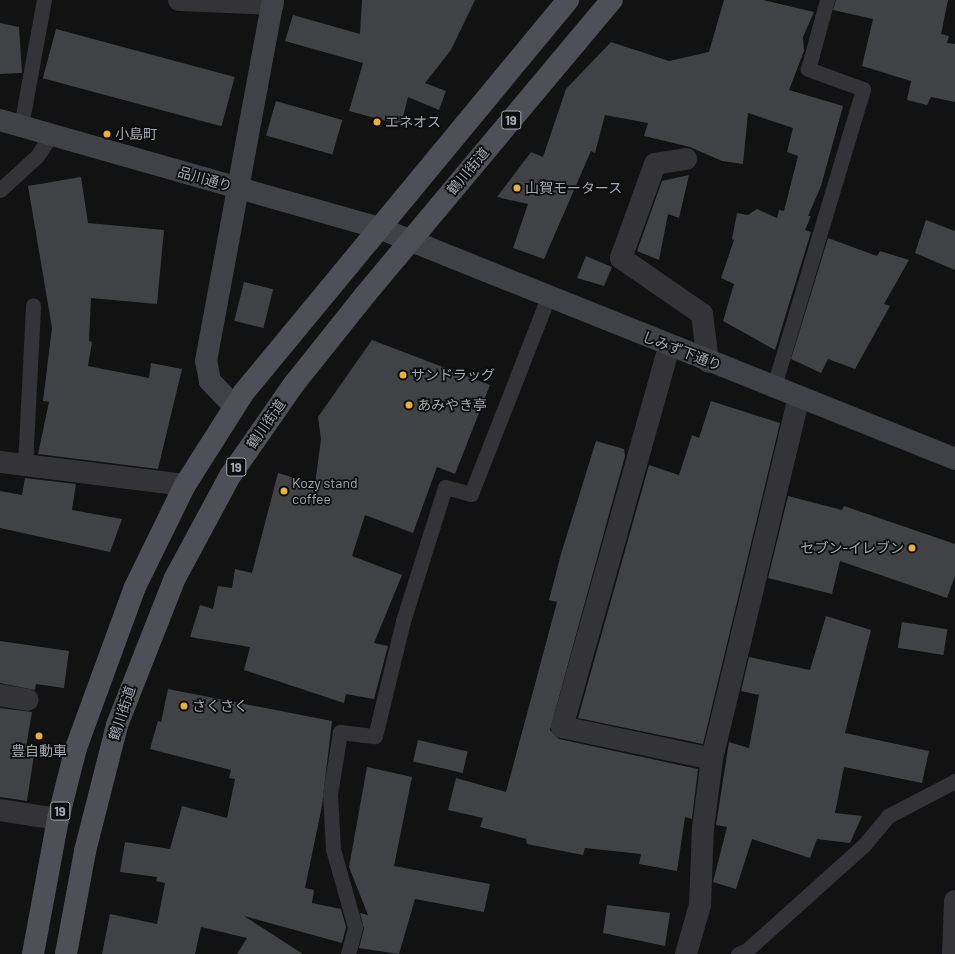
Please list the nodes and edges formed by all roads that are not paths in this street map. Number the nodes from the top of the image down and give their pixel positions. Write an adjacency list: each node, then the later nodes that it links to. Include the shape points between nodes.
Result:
1 (44, 0): 8 (lane)
2 (179, 0): 6 (street)
3 (568, 0): 13 (main road, 19)
4 (612, 0): 14 (main road, 鶴川街道 / 19)
5 (827, 0): 19 (lane, via 808,69 863,89)
6 (273, 2): 11 (street)
7 (0, 120): 8 (street, 品川通り)
8 (21, 126): 9 (street, 品川通り)
9 (51, 134): 11 (street, 品川通り); 12 (lane, via 37,156)
10 (686, 159): 18 (street, via 655,164 621,258 702,314)
11 (237, 187): 13 (street, 品川通り); 21 (street, via 206,361 210,381)
12 (0, 190)
13 (379, 228): 14 (street, 品川通り); 21 (main road, 19)
14 (410, 241): 15 (street, しみず下通り); 34 (main road, 鶴川街道 / 19, via 294,384 239,464 179,571 117,725 85,851)
15 (548, 298): 17 (street, しみず下通り); 35 (lane, via 472,494 445,487 403,621 375,736 340,732 330,794 333,849 354,927)
16 (33, 305): 24 (lane)
17 (669, 347): 18 (street, しみず下通り); 28 (street, via 562,727)
18 (708, 362): 19 (street, しみず下通り)
19 (774, 386): 20 (street, しみず下通り)
20 (799, 397): 22 (street, しみず下通り); 28 (street)
21 (234, 406): 25 (main road, 19)
22 (955, 459)
23 (0, 462): 24 (street)
24 (25, 465): 25 (street)
25 (185, 485): 31 (main road, 19, via 112,641 76,748)
26 (0, 695): 27 (street)
27 (28, 700)
28 (712, 759): 36 (street, via 703,828 700,905)
29 (955, 781): 37 (lane, via 888,816 864,846 747,950)
30 (0, 810): 31 (street)
31 (58, 819): 33 (main road, 19)
32 (955, 901): 38 (street)
33 (34, 954)
34 (66, 954)
35 (348, 954)
36 (686, 954)
37 (738, 954)
38 (953, 954)

